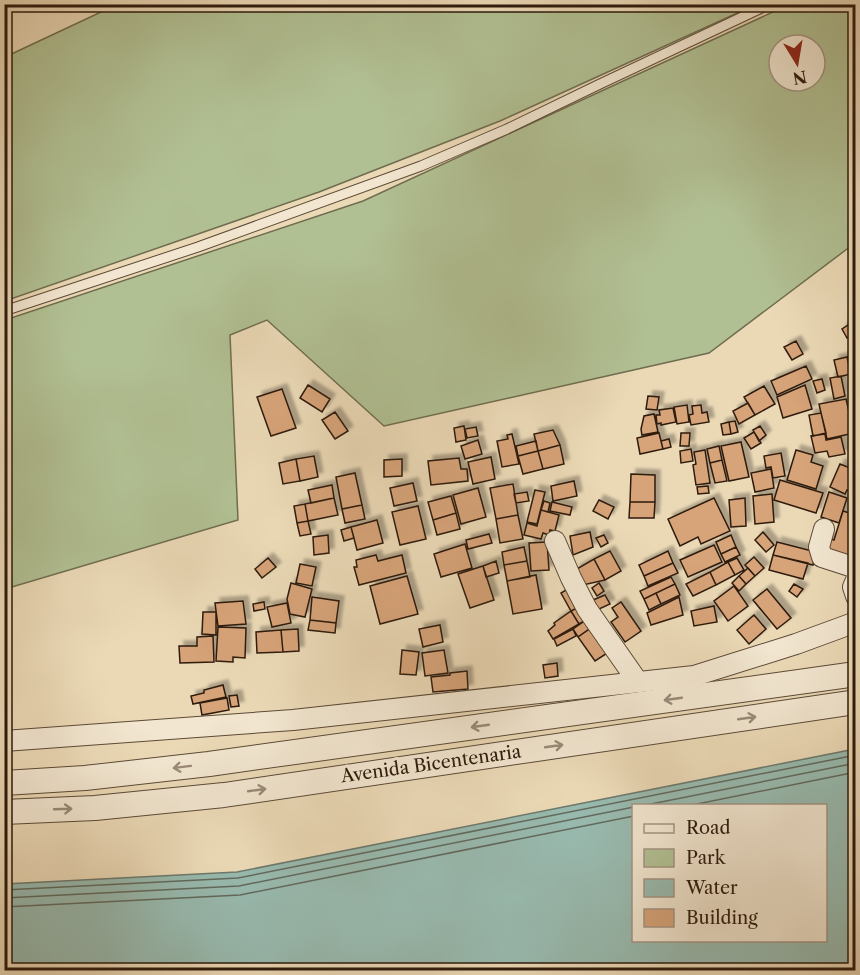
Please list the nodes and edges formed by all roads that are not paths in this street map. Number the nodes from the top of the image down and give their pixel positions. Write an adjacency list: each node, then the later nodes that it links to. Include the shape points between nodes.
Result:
1 (770, 4): 2 (lane, via 421,166 198,247)
2 (4, 311)
3 (824, 529): 5 (street, via 819,547 822,557)
4 (555, 541): 10 (street, via 587,609)
5 (855, 568)
6 (855, 580): 7 (street)
7 (855, 596)
8 (855, 622): 10 (street, via 694,676)
9 (855, 674): 13 (street, Avenida Bicentenaria, one-way to 13, via 209,764)
10 (638, 682): 12 (street, via 293,720)
11 (855, 702): 14 (street, Avenida Bicentenaria, one-way to 11, via 95,808 224,795)
12 (4, 741)
13 (4, 783)
14 (4, 812)

